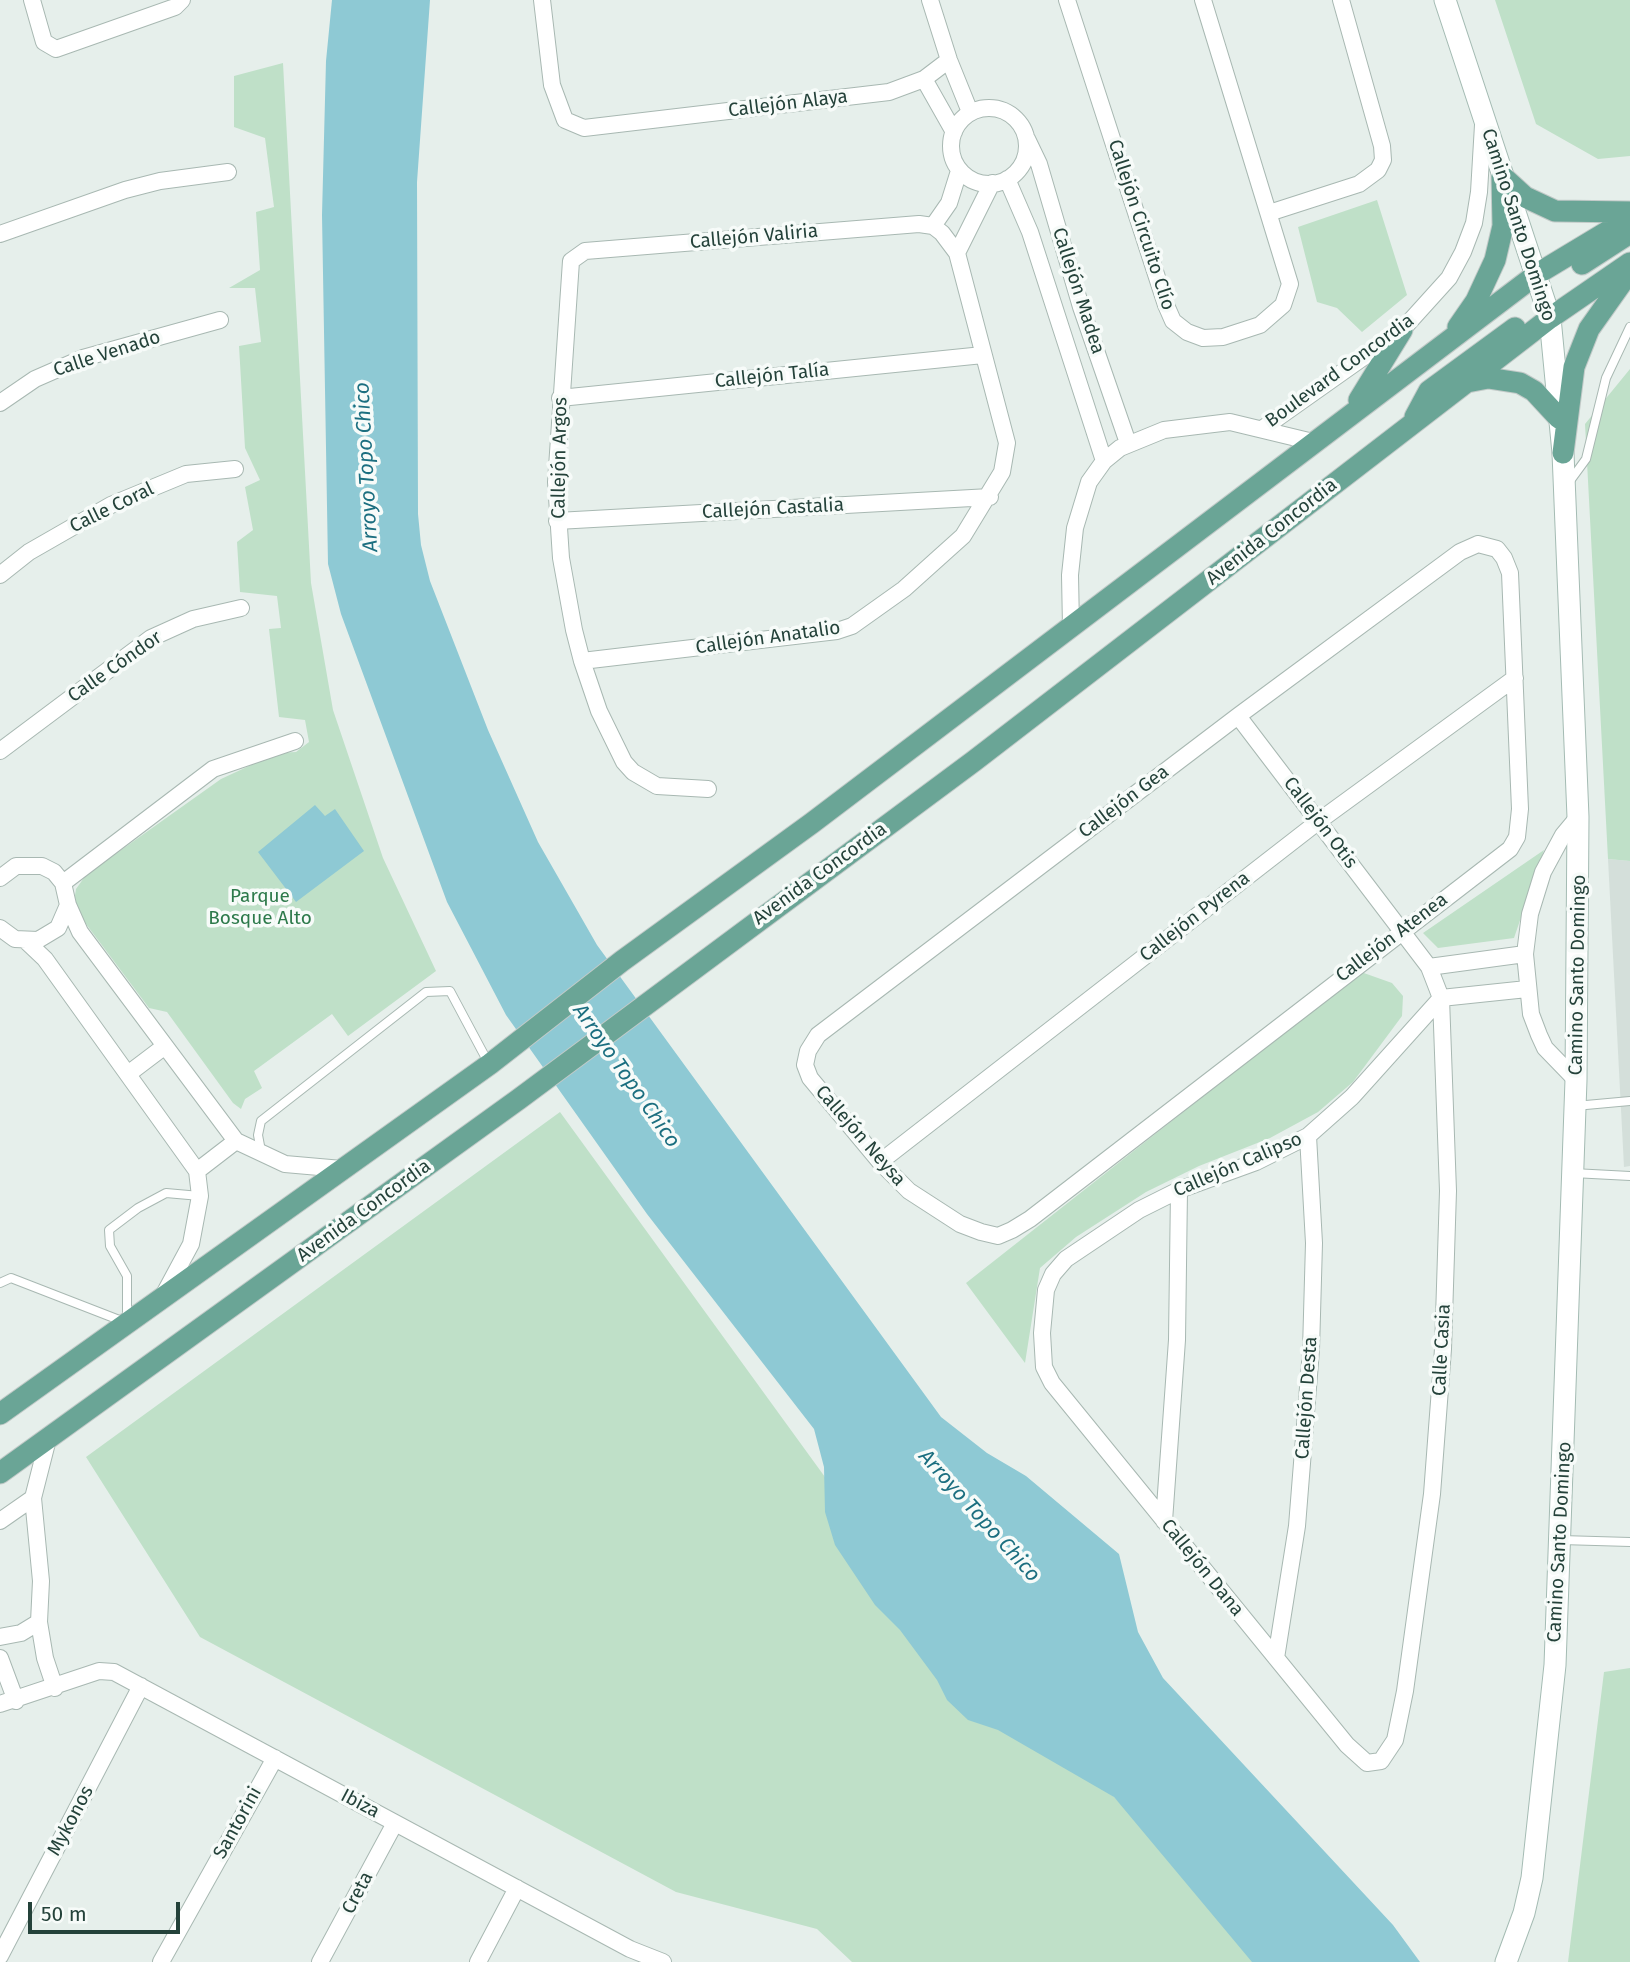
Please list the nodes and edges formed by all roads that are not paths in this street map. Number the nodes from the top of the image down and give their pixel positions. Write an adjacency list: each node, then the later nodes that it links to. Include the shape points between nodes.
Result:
1 (32, 0): 2 (street, via 44,42 56,49 176,7)
2 (181, 0)
3 (542, 0): 10 (street, Callejón Alaya, via 552,85 565,120 584,128 888,92)
4 (930, 0): 9 (street)
5 (1067, 0): 20 (street, Callejón Circuito Clío, via 1173,321 1187,332 1203,338 1223,337 1260,325 1283,305 1290,284)
6 (1203, 0): 20 (street, Callejón Circuito Clío)
7 (1341, 0): 20 (street, via 1382,160 1378,170 1359,184)
8 (1445, 0): 12 (street, Camino Santo Domingo)
9 (949, 61): 10 (street, Callejón Alaya); 11 (street)
10 (924, 79): 13 (street)
11 (970, 113): 13 (street); 14 (street, via 994,108 1006,111)
12 (1483, 116): 17 (street, Camino Santo Domingo); 34 (street, Boulevard Concordia, via 1479,192 1464,252 1429,304)
13 (954, 132): 15 (street)
14 (1027, 139): 18 (street, via 1022,164); 30 (street, Callejón Madea)
15 (958, 171): 18 (street, via 974,180); 22 (street, via 949,203)
16 (228, 172): 24 (street, via 125,190)
17 (1502, 176): 19 (main road, via 1525,197 1555,211); 29 (street, Camino Santo Domingo); 35 (main road, via 1503,217 1495,260 1476,301)
18 (1000, 181): 25 (street); 31 (street, Callejón Madea, via 1030,232)
19 (1630, 212)
20 (1269, 213)
21 (1630, 218): 29 (main road, Avenida Concordia)
22 (933, 226): 25 (street, Callejón Anatalio); 26 (street, Callejón Valiria)
23 (1630, 233): 29 (main road)
24 (0, 234)
25 (957, 253): 36 (street, Callejón Anatalio)
26 (576, 255): 38 (street, Callejón Argos, via 568,270)
27 (1630, 262): 29 (main road, Avenida Concordia)
28 (1630, 271): 46 (main road, via 1589,329 1574,367)
29 (1543, 297): 35 (main road, Avenida Concordia); 37 (main road, Avenida Concordia); 41 (street, Camino Santo Domingo); 42 (main road, via 1429,391)
30 (1081, 307): 31 (street); 45 (street, Callejón Madea)
31 (1056, 314): 47 (street, Callejón Madea)
32 (220, 320): 39 (street, Calle Venado, via 65,365)
33 (1630, 327): 49 (lane, via 1606,377 1586,459)
34 (1402, 331): 40 (main road); 43 (street, Boulevard Concordia)
35 (1447, 342): 40 (main road, Avenida Concordia)
36 (983, 355): 38 (street, Callejón Talía); 50 (street, Callejón Anatalio, via 1007,443 1002,472)
37 (1465, 383): 41 (main road, via 1488,378 1520,383); 42 (main road, Avenida Concordia)
38 (561, 398): 51 (street, Callejón Argos)
39 (0, 403)
40 (1350, 413): 44 (main road, Avenida Concordia)
41 (1559, 418): 46 (street, Camino Santo Domingo)
42 (1410, 425): 97 (main road, Avenida Concordia, via 974,761 519,1099)
43 (1262, 429): 44 (street); 45 (street, Boulevard Concordia, via 1230,422 1188,425)
44 (1313, 442): 55 (main road, Avenida Concordia)
45 (1128, 443): 47 (street, Boulevard Concordia)
46 (1563, 453): 49 (street, Camino Santo Domingo)
47 (1104, 461): 55 (street, Boulevard Concordia, via 1089,482 1075,528)
48 (235, 469): 53 (street, Calle Coral, via 186,474 111,505 29,552)
49 (1564, 488): 62 (street, Camino Santo Domingo)
50 (990, 497): 51 (street, Callejón Castalia); 56 (street, Callejón Anatalio, via 963,536 904,589 852,626 818,635)
51 (557, 521): 56 (street, Callejón Argos)
52 (1460, 552): 57 (street, Callejón Atenea, via 1487,545 1504,558 1510,573); 58 (street, Callejón Gea)
53 (0, 575)
54 (242, 608): 60 (street, Calle Cóndor, via 193,619 151,638)
55 (1071, 627): 75 (main road, Avenida Concordia)
56 (582, 662): 61 (street, Callejón Argos, via 616,750 633,772 657,786)
57 (1515, 678): 63 (street, Callejón Pyrena); 68 (street, Callejón Atenea, via 1517,837 1510,849)
58 (1238, 716): 63 (street, Callejón Otis); 76 (street, Callejón Gea, via 836,1018 818,1035)
59 (295, 741): 65 (street, via 213,769)
60 (0, 751)
61 (708, 789)
62 (1578, 817): 70 (street, via 1543,872 1530,914); 78 (street, Camino Santo Domingo)
63 (1319, 821): 68 (street, Callejón Otis); 84 (street, Callejón Pyrena)
64 (1, 873): 65 (street, via 29,863 54,872)
65 (62, 883): 66 (street)
66 (68, 905): 69 (street, via 65,917 49,936); 74 (street, via 80,932)
67 (0, 928): 69 (street)
68 (1402, 930): 71 (street, Calle Casia); 91 (street, Callejón Atenea, via 1030,1219)
69 (26, 941): 77 (street, via 45,959)
70 (1525, 954): 71 (street); 72 (street)
71 (1429, 967): 73 (street, Calle Casia)
72 (1527, 989): 73 (street); 78 (street, via 1545,1048)
73 (1441, 998): 81 (street, Callejón Calipso, via 1352,1097); 112 (street, Calle Casia, via 1448,1191 1432,1494 1395,1740 1381,1761)
74 (165, 1046): 77 (street); 82 (street)
75 (489, 1064): 83 (lane, via 450,991 426,992 261,1121); 85 (main road, Avenida Concordia)
76 (805, 1065): 84 (street, Callejón Neysa, via 817,1087)
77 (128, 1074): 86 (street)
78 (1576, 1080): 80 (street, Camino Santo Domingo)
79 (1630, 1101): 80 (lane)
80 (1575, 1106): 87 (street, Camino Santo Domingo)
81 (1308, 1136): 89 (street, Callejón Calipso, via 1256,1162); 107 (street, Callejón Desta, via 1314,1243 1311,1350 1297,1526)
82 (236, 1141): 83 (street); 86 (street)
83 (262, 1154): 85 (street, via 285,1164)
84 (880, 1162): 91 (street, Callejón Neysa, via 909,1191 951,1219)
85 (342, 1169): 93 (main road, Avenida Concordia)
86 (197, 1171): 90 (street)
87 (1573, 1173): 88 (lane); 102 (street, Camino Santo Domingo)
88 (1630, 1176)
89 (1179, 1190): 95 (street, Callejón Calipso, via 1091,1240 1053,1274 1043,1310); 101 (street, via 1177,1340)
90 (200, 1196): 93 (street, via 191,1244); 94 (lane, via 166,1193 109,1230 110,1246 127,1276)
91 (998, 1236)
92 (0, 1283): 94 (lane, via 11,1278)
93 (161, 1298): 94 (main road, Avenida Concordia)
94 (127, 1323): 96 (main road, Avenida Concordia)
95 (1044, 1367): 101 (street, Callejón Dana, via 1066,1402)
96 (0, 1414)
97 (48, 1439): 98 (main road, Avenida Concordia); 99 (street)
98 (0, 1473)
99 (33, 1497): 100 (street); 104 (street)
100 (0, 1521)
101 (1164, 1521): 107 (street, Callejón Dana)
102 (1561, 1539): 103 (lane); 120 (street, Camino Santo Domingo, via 1555,1665 1532,1878)
103 (1630, 1542)
104 (39, 1622): 105 (street, via 21,1633); 109 (street)
105 (0, 1637)
106 (0, 1658): 110 (street, Ibiza)
107 (1276, 1658): 112 (street, Callejón Dana)
108 (141, 1686): 109 (street, Ibiza, via 107,1670); 111 (street, Ibiza); 115 (street, Mykonos)
109 (55, 1688): 110 (street, Ibiza)
110 (8, 1702)
111 (275, 1758): 113 (street, Ibiza); 116 (street, Santorini)
112 (1367, 1763)
113 (396, 1823): 114 (street, Ibiza); 117 (street, Creta)
114 (517, 1888): 118 (street); 119 (street, Ibiza)
115 (0, 1956)
116 (161, 1962)
117 (320, 1962)
118 (478, 1962)
119 (663, 1962)
120 (1506, 1962)

